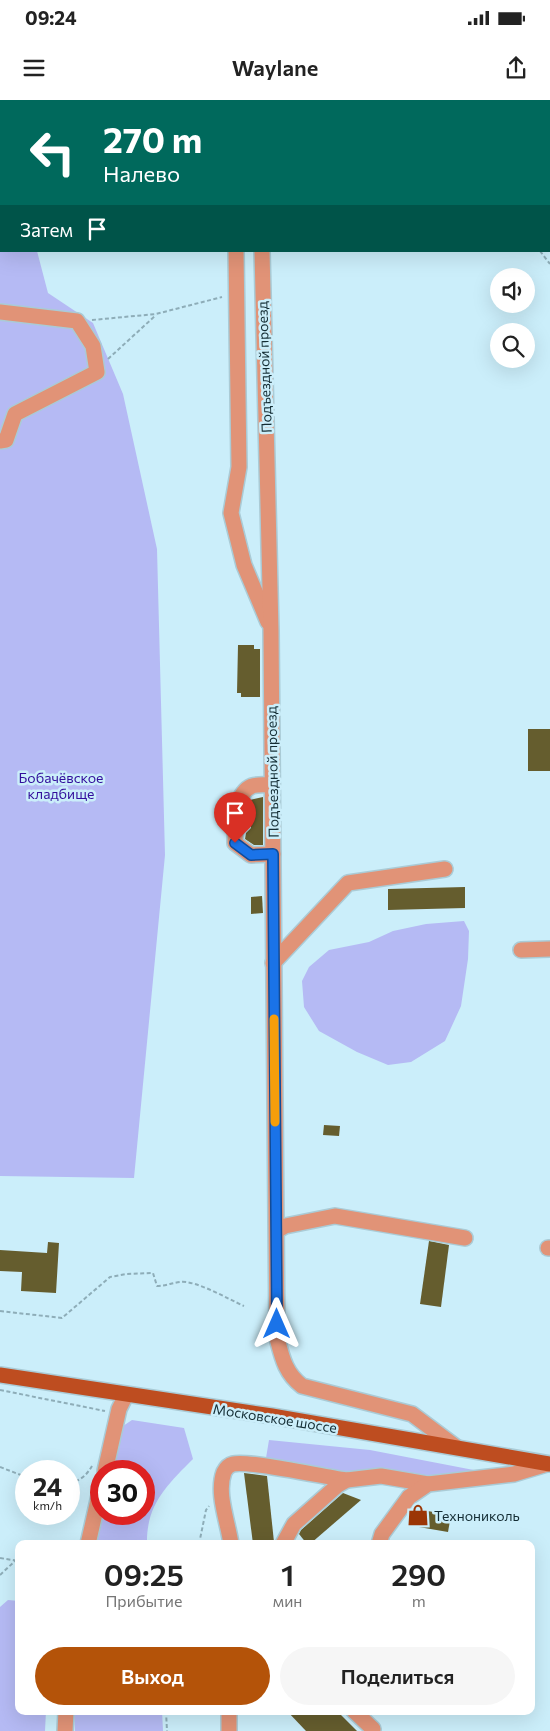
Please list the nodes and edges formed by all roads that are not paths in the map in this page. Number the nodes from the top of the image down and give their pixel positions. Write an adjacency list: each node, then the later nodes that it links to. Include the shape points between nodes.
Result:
1 (236, 252): 5 (street, via 239,466 231,513 244,565)
2 (262, 252): 5 (street, Подъездной проезд)
3 (0, 312): 4 (street, via 77,322 93,346 97,369 97,372 15,414 6,440)
4 (0, 441)
5 (271, 631): 6 (street, Подъездной проезд)
6 (272, 785): 7 (street, Подъездной проезд); 7 (street, via 253,786 244,792 238,802 235,843 251,855)
7 (273, 854): 11 (street, Подъездной проезд)
8 (445, 869): 11 (street, via 348,883)
9 (550, 949): 10 (street)
10 (521, 950)
11 (273, 963): 12 (street, Подъездной проезд)
12 (278, 1230): 13 (street, via 335,1216); 16 (street, Подъездной проезд, via 277,1338 284,1366 295,1380 302,1386 412,1414)
13 (465, 1238)
14 (0, 1375): 15 (main road, Московское шоссе)
15 (126, 1395): 16 (main road, Московское шоссе); 17 (street)
16 (456, 1447): 18 (main road, Московское шоссе)
17 (103, 1460)
18 (548, 1464): 20 (street, via 514,1474)
19 (347, 1480): 20 (street, via 381,1476); 23 (street, via 234,1463 225,1470 221,1487); 24 (street, via 294,1524)
20 (428, 1484): 25 (street, via 409,1497 394,1515)
21 (92, 1525): 22 (street)
22 (89, 1540)
23 (230, 1540)
24 (285, 1540)
25 (381, 1540)
26 (66, 1715): 30 (street)
27 (229, 1715): 31 (street)
28 (358, 1715): 29 (street)
29 (373, 1729)
30 (65, 1731)
31 (229, 1731)

